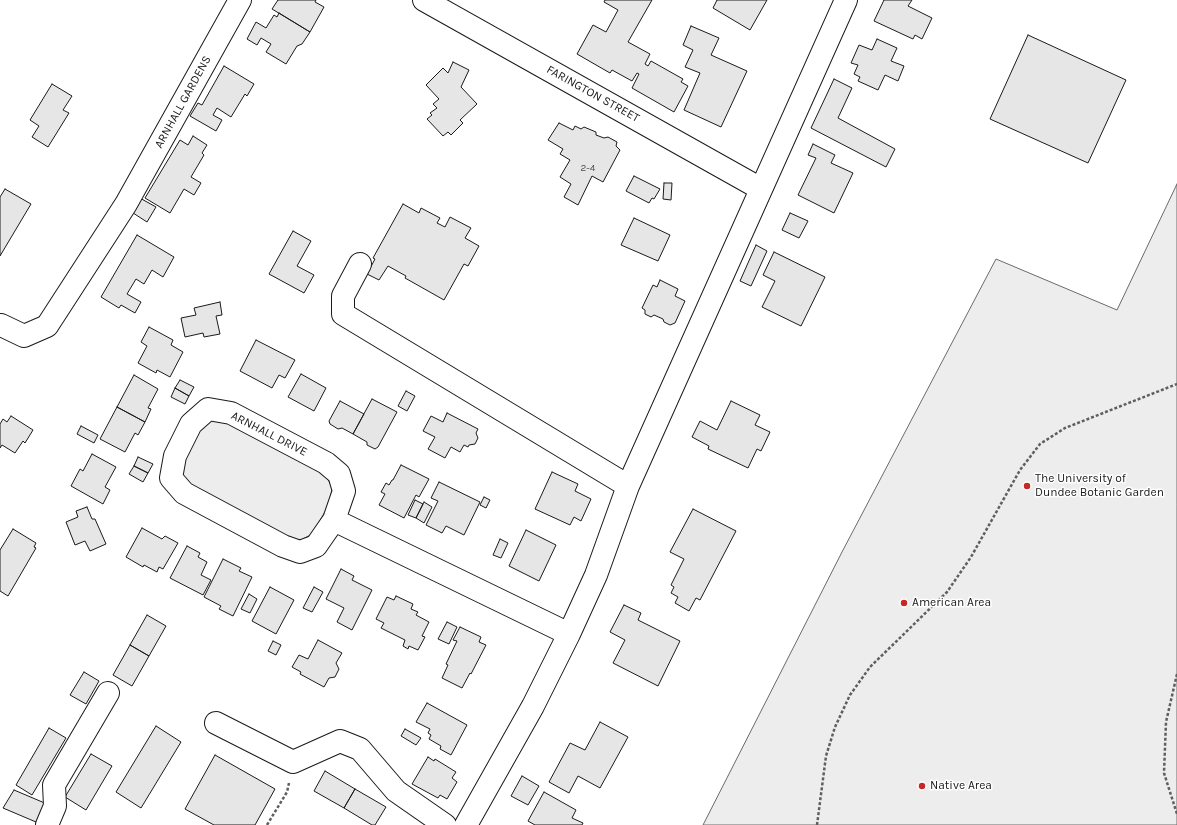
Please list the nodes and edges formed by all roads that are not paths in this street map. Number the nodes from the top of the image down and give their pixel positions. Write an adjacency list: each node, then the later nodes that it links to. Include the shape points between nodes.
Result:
1 (240, 0): 6 (street, ARNHALL GARDENS, via 126,204 47,326 24,336)
2 (424, 0): 4 (street, FARINGTON STREET)
3 (846, 0): 4 (street)
4 (761, 189): 7 (street)
5 (360, 264): 7 (street, via 343,296 343,314)
6 (1, 325)
7 (628, 486): 9 (street, via 596,575)
8 (334, 520): 8 (street, ARNHALL DRIVE, via 316,546 300,552 283,546 184,493 171,478 176,456 191,424 208,409 231,413 326,463 339,474 344,491); 9 (street)
9 (568, 634): 14 (street, via 533,706)
10 (108, 693): 12 (street, via 54,785 55,806)
11 (216, 723): 13 (street, via 293,762 340,741 360,750 396,791)
12 (47, 825)
13 (445, 825)
14 (466, 825)

